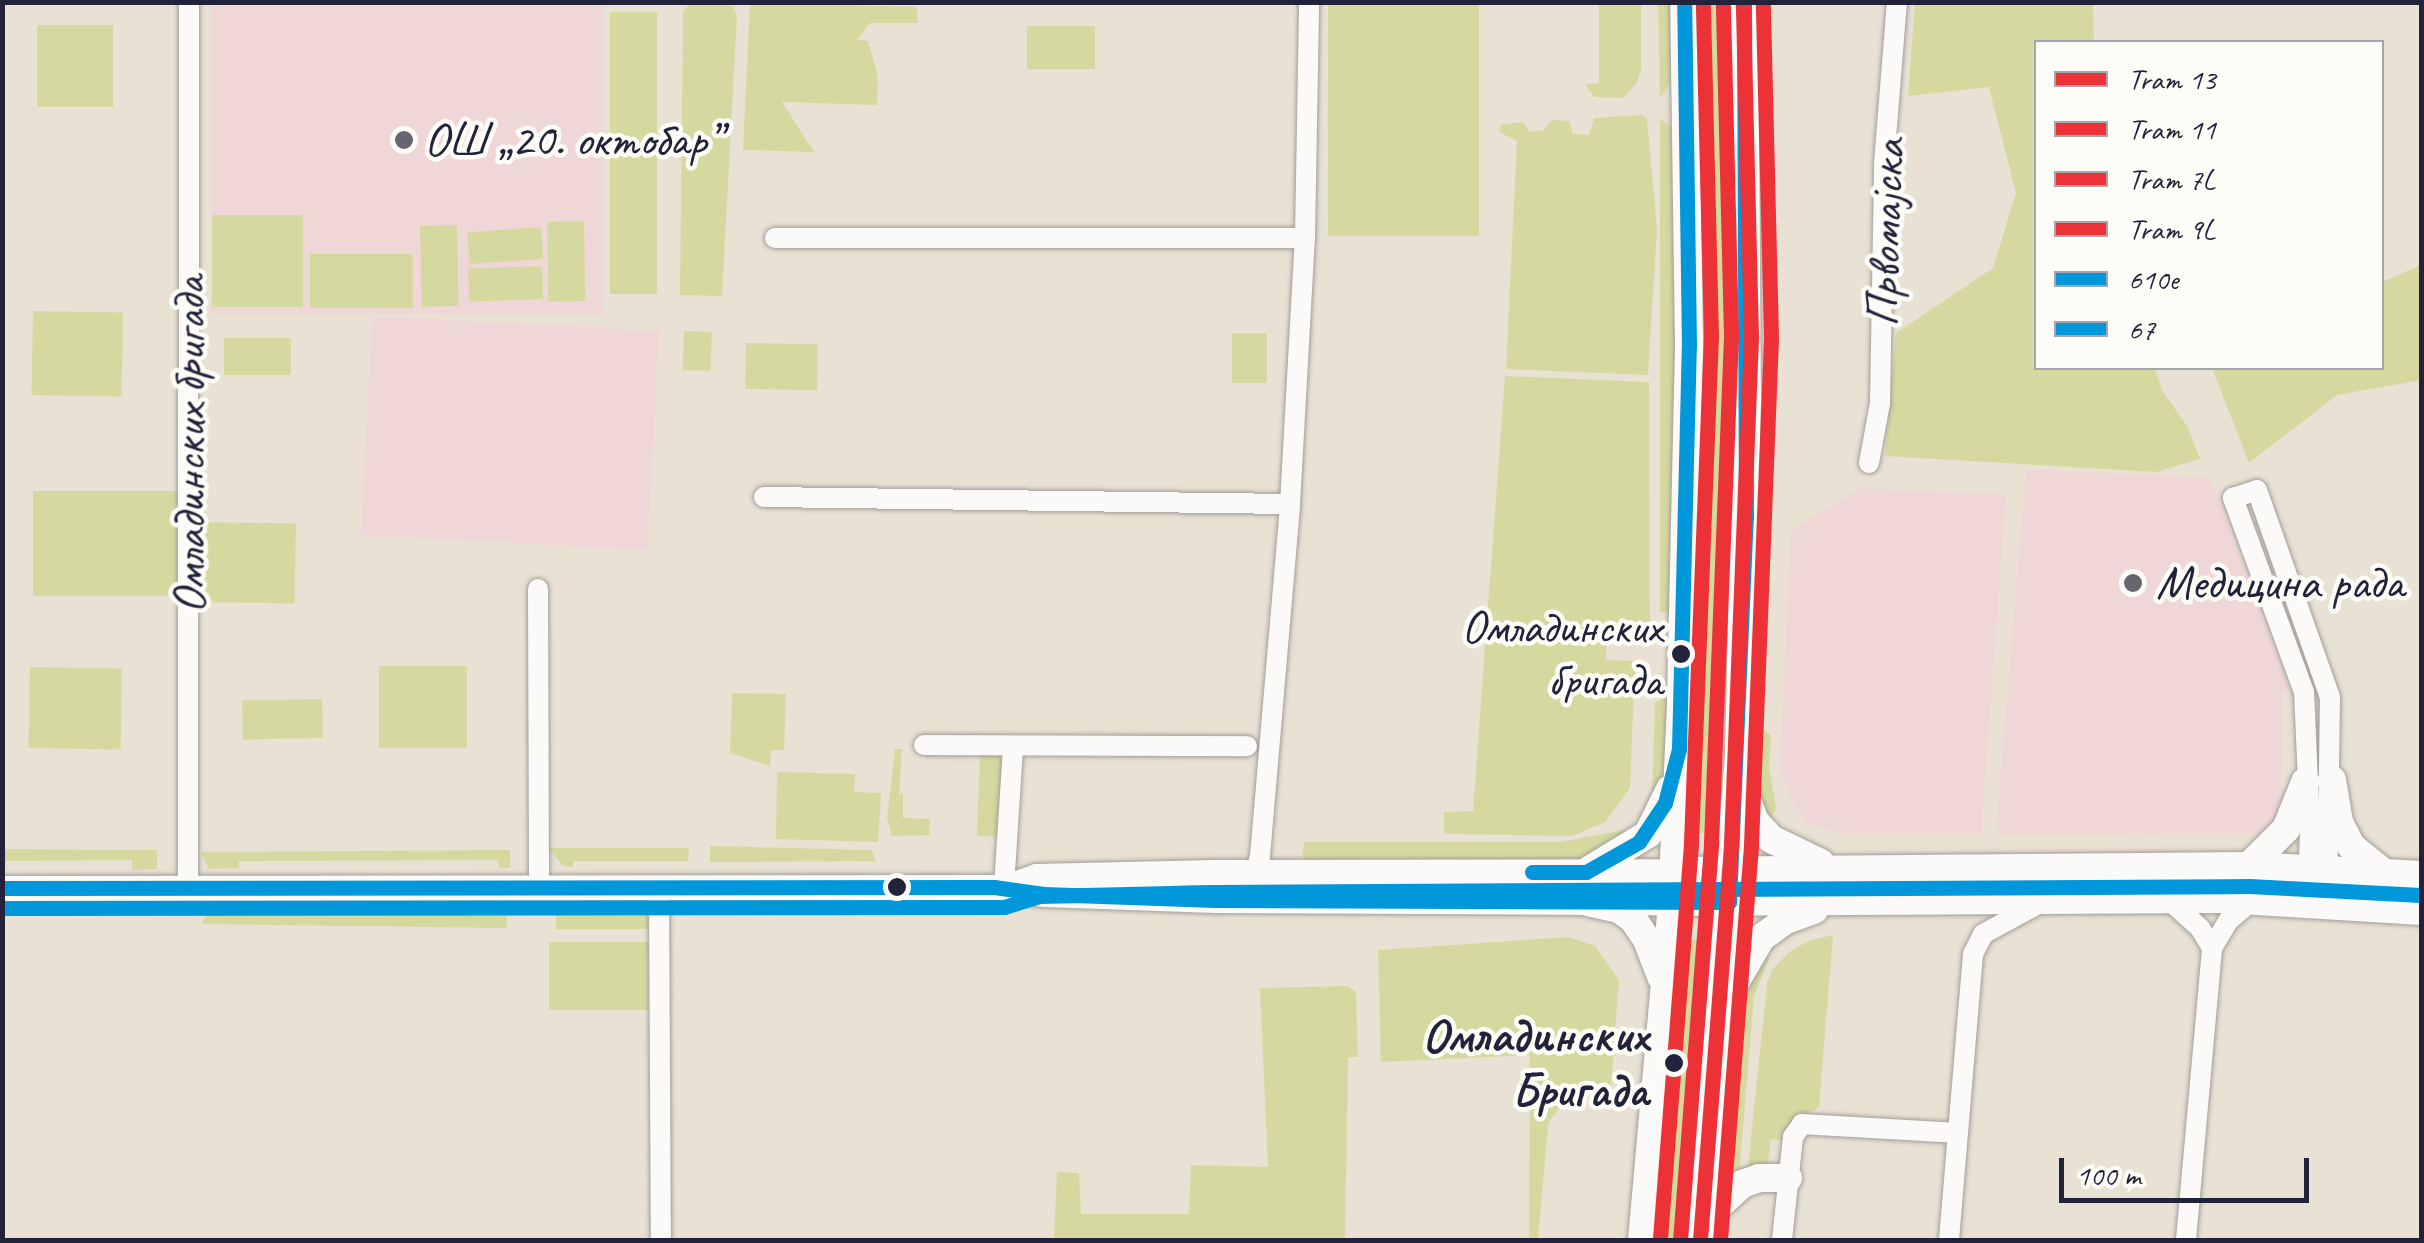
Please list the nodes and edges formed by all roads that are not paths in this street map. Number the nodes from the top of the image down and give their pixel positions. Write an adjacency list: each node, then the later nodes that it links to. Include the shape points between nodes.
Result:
1 (189, 2): 31 (street, Омладинских бригада)
2 (1309, 2): 7 (street)
3 (1684, 2): 15 (main road, via 1690,346)
4 (1744, 2): 16 (main road, via 1748,382)
5 (1897, 2): 8 (street, Првомајска, via 1884,163 1880,403)
6 (774, 238): 7 (street)
7 (1305, 238): 10 (street)
8 (1869, 462)
9 (764, 497): 10 (street)
10 (1290, 504): 23 (street)
11 (538, 589): 27 (street)
12 (924, 745): 13 (street)
13 (1013, 746): 14 (street); 29 (street)
14 (1247, 746)
15 (1679, 748): 22 (main road); 24 (main road, via 1666,803 1648,834)
16 (1738, 765): 20 (main road); 21 (main road, via 1762,830 1787,850)
17 (2319, 781): 17 (street, via 2326,674 2257,490 2233,498 2304,692); 18 (main road, via 2286,829); 19 (street); 25 (main road, via 2352,846)
18 (2249, 866): 19 (main road); 21 (main road)
19 (2319, 869): 25 (main road); 40 (street)
20 (1731, 870): 21 (main road); 22 (main road); 37 (main road)
21 (1840, 870)
22 (1673, 871): 24 (street); 36 (main road)
23 (1257, 872): 24 (street); 29 (street, via 1036,876); 34 (street)
24 (1586, 872)
25 (2383, 872): 26 (main road)
26 (2422, 876)
27 (539, 887): 28 (street); 31 (street)
28 (659, 887): 29 (street); 48 (street)
29 (1004, 887): 34 (street)
30 (2, 888): 31 (street)
31 (188, 888)
32 (2168, 899): 33 (main road); 38 (main road); 42 (street)
33 (2253, 900): 40 (main road); 42 (street, via 2229,920)
34 (1249, 901): 35 (street)
35 (1588, 902): 36 (street); 43 (main road, via 1633,919)
36 (1672, 902): 37 (main road); 43 (main road)
37 (1729, 902): 39 (main road); 44 (main road)
38 (2042, 902): 39 (main road); 45 (street, via 1977,942)
39 (1840, 903): 44 (main road, via 1786,920 1761,938)
40 (2318, 903): 41 (main road)
41 (2422, 910)
42 (2212, 948): 52 (street)
43 (1664, 988): 49 (main road)
44 (1722, 1010): 47 (main road)
45 (1958, 1133): 46 (street, via 1802,1124 1793,1137); 51 (street)
46 (1788, 1178): 47 (main road, via 1742,1184); 50 (street)
47 (1700, 1231)
48 (661, 1240)
49 (1642, 1240)
50 (1782, 1240)
51 (1949, 1240)
52 (2186, 1240)

